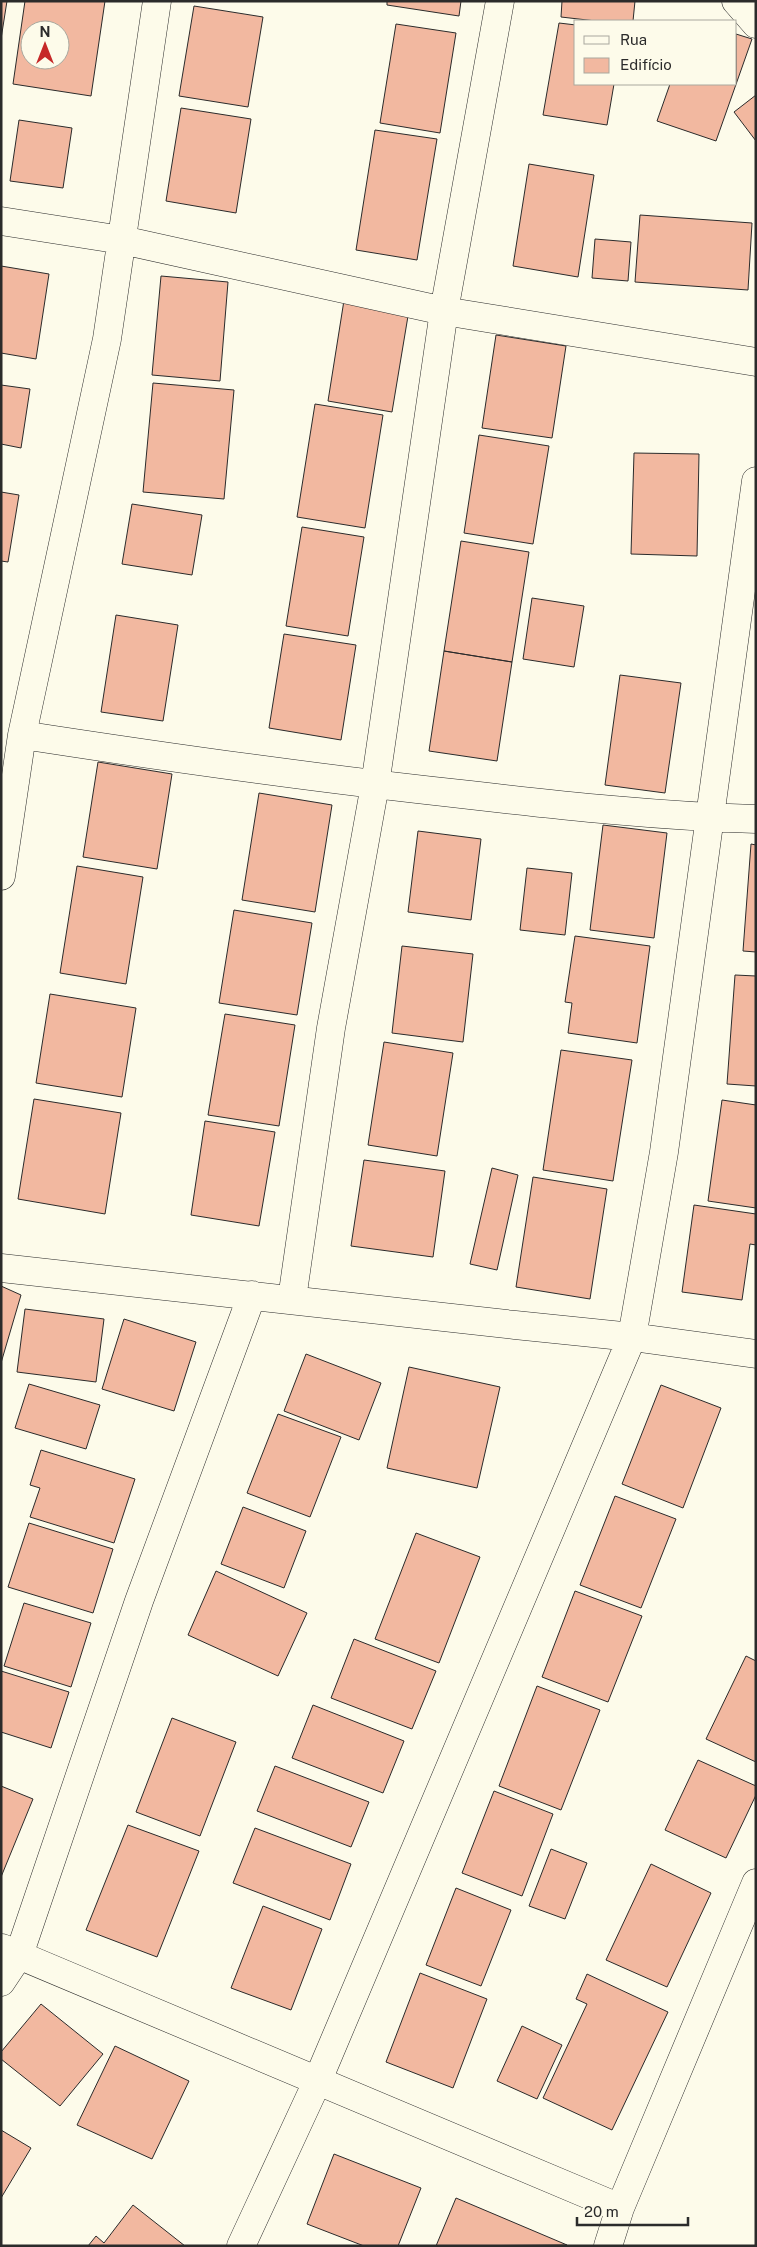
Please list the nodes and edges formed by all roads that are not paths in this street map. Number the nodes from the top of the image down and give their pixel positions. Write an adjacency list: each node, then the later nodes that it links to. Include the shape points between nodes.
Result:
1 (157, 1): 6 (street)
2 (500, 1): 7 (street)
3 (736, 1): 4 (street)
4 (756, 24)
5 (1, 221): 6 (street)
6 (122, 240): 7 (street); 10 (street, via 107,339)
7 (444, 311): 8 (street); 11 (street)
8 (756, 362)
9 (756, 481): 12 (street)
10 (22, 735): 11 (street); 14 (street)
11 (375, 785): 12 (street); 17 (street, via 331,1028)
12 (709, 818): 13 (street); 18 (street, via 664,1152)
13 (756, 819)
14 (1, 876)
15 (1, 1268): 16 (street)
16 (252, 1294): 17 (street); 21 (street)
17 (292, 1300): 18 (street)
18 (632, 1337): 19 (street); 23 (street)
19 (756, 1354)
20 (756, 1883): 24 (street)
21 (10, 1951): 22 (street); 23 (street)
22 (1, 1982)
23 (317, 2082): 24 (street); 25 (street)
24 (620, 2208): 26 (street)
25 (241, 2246)
26 (608, 2246)

